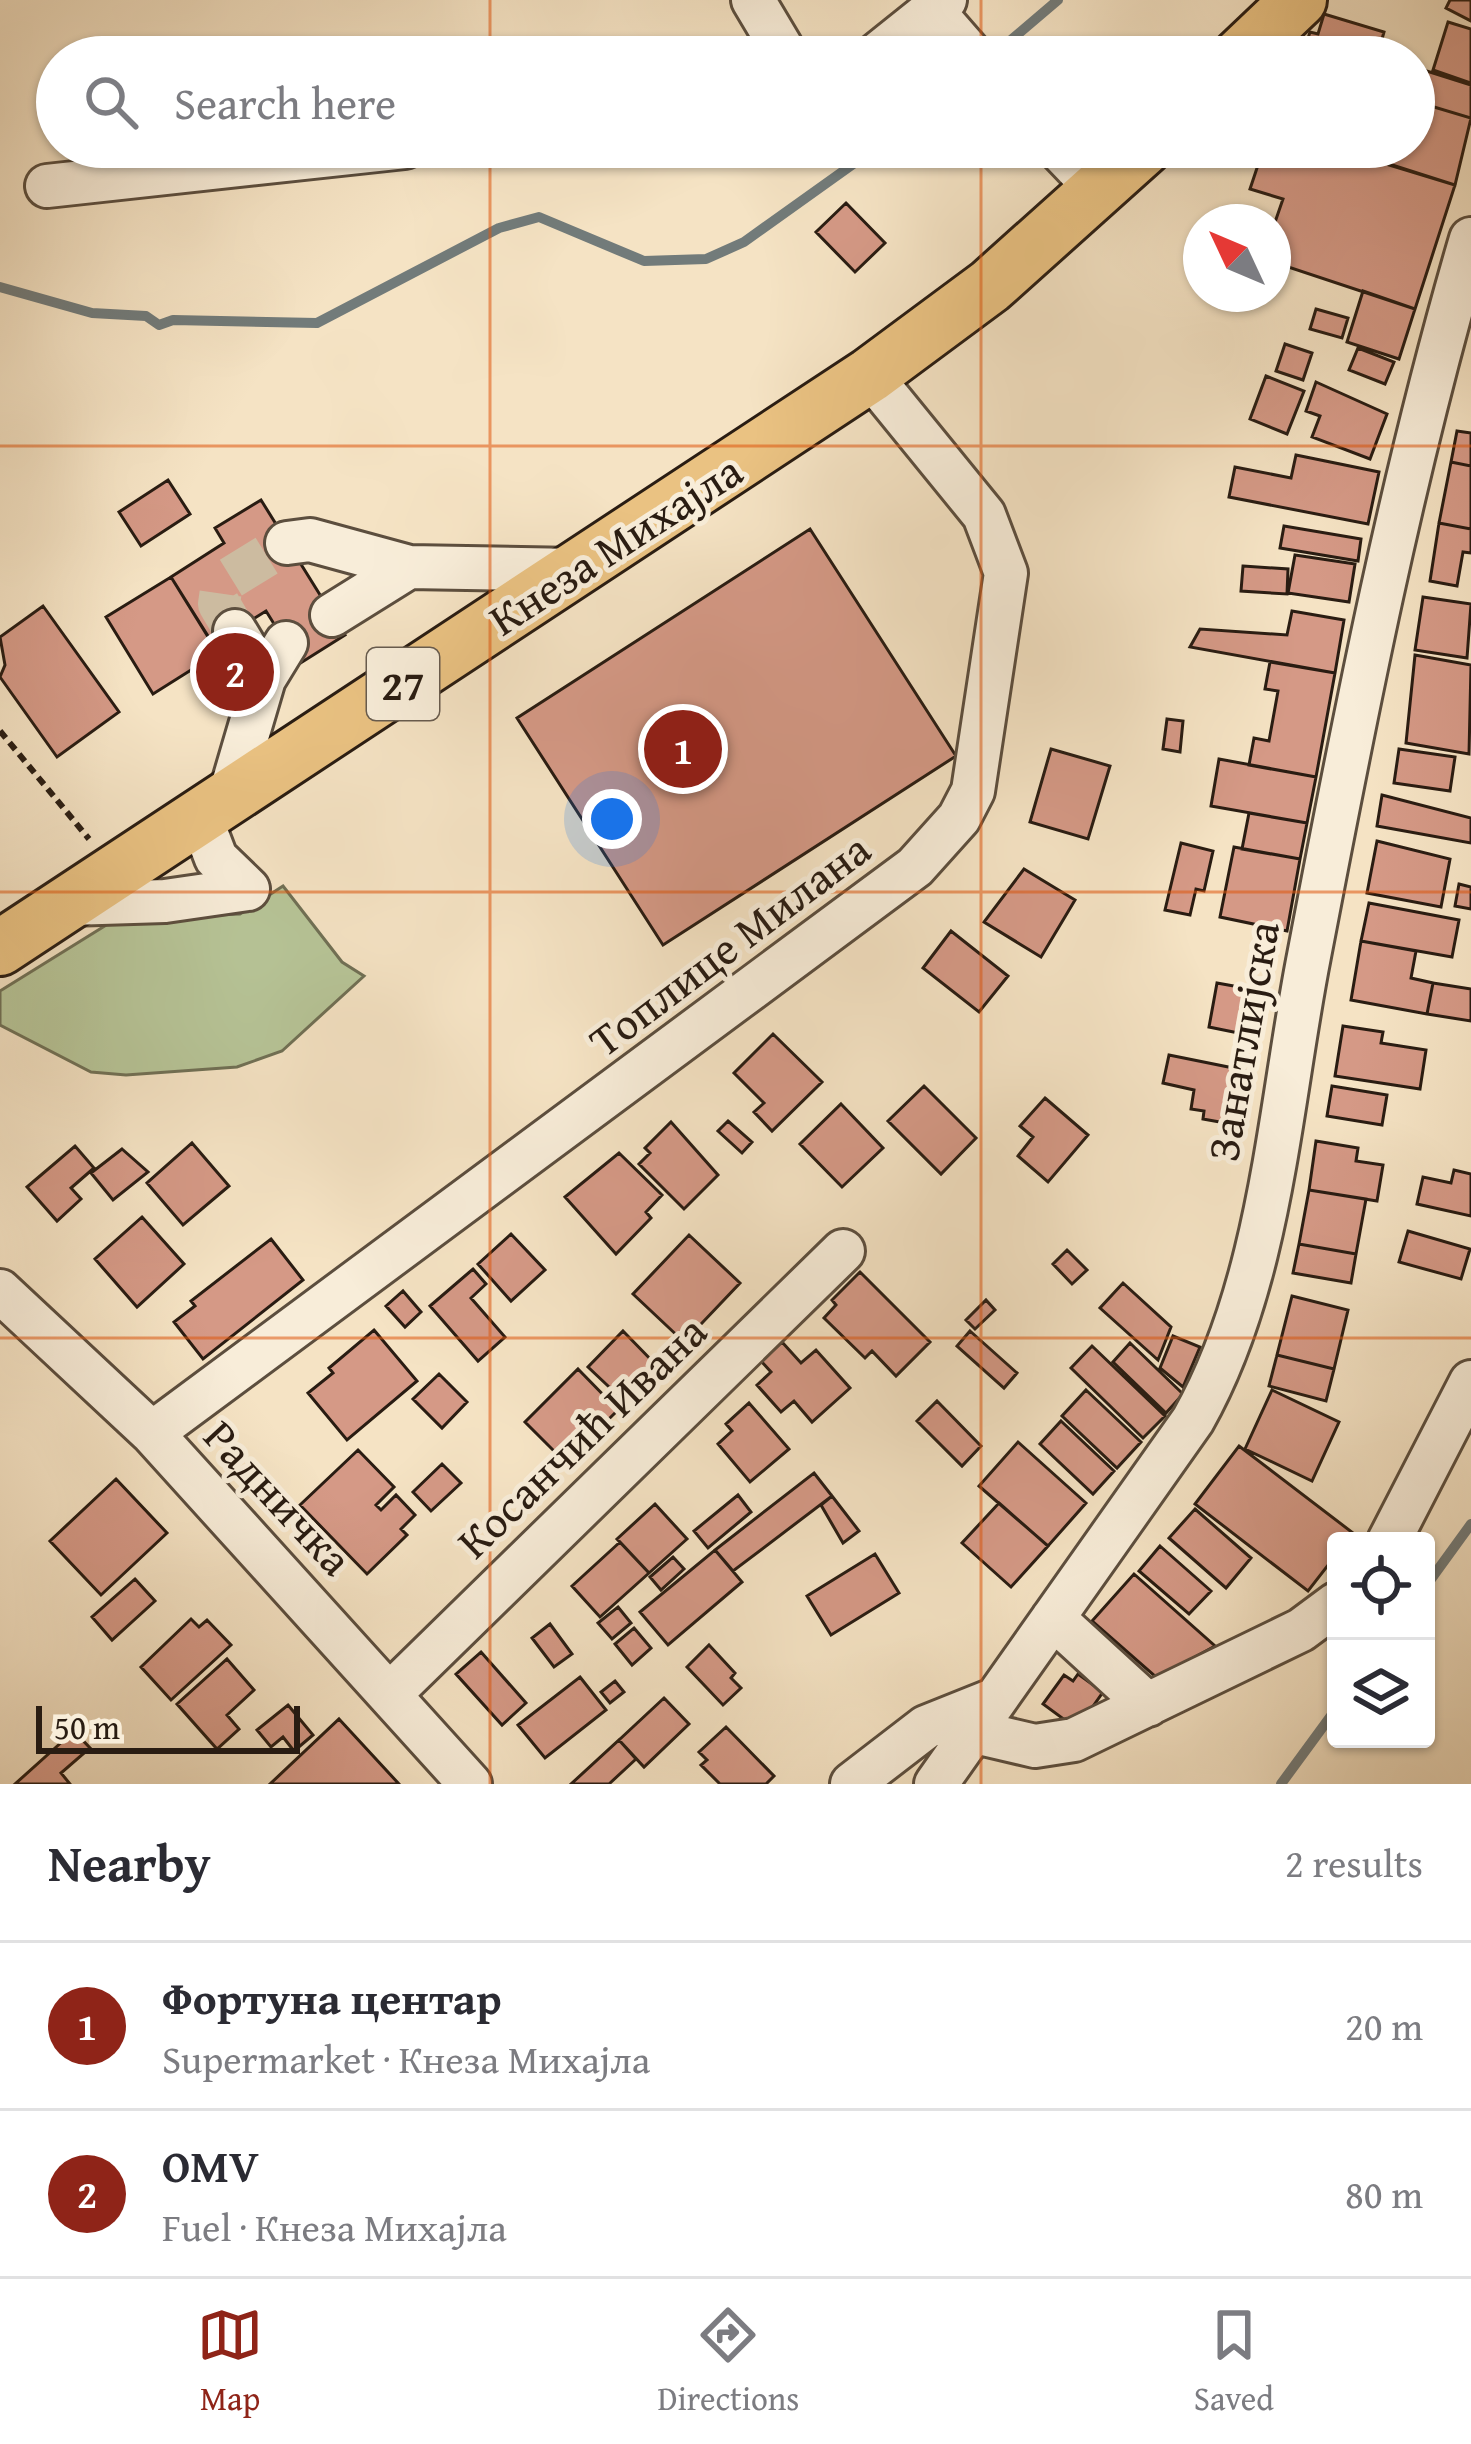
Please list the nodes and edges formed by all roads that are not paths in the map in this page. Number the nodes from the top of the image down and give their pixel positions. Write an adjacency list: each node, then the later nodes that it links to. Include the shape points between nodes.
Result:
1 (753, 0): 3 (street)
2 (1299, 0): 4 (main road)
3 (774, 36)
4 (1261, 36)
5 (212, 168): 8 (street)
6 (1077, 168): 9 (street)
7 (1122, 168): 9 (main road, Кнеза Михајла / 27)
8 (47, 186)
9 (1098, 190): 11 (main road, Кнеза Михајла / 27, via 990,286)
10 (1471, 239): 26 (street, Занатлијска, via 1436,352 1369,647 1238,1320 1193,1420)
11 (870, 375): 14 (main road, Кнеза Михајла / 27); 23 (street, Топлице Милана, via 984,514 1006,573 981,761 959,818 915,867)
12 (287, 543): 13 (street, via 310,540)
13 (409, 567): 14 (street); 15 (street)
14 (577, 570): 17 (main road, Кнеза Михајла / 27)
15 (332, 615)
16 (235, 631): 17 (street, via 275,661)
17 (214, 807): 18 (main road, Кнеза Михајла / 27); 18 (street, via 215,858 248,890)
18 (69, 904): 19 (main road, Кнеза Михајла / 27)
19 (0, 948)
20 (843, 1251): 27 (street, Косанчић Ивана)
21 (0, 1292): 23 (street, Радничка)
22 (1471, 1382): 24 (street)
23 (152, 1433): 27 (street, Радничка)
24 (1394, 1532)
25 (1327, 1611): 28 (street)
26 (1053, 1618): 28 (street); 29 (street, Занатлијска)
27 (390, 1694): 30 (street, Радничка)
28 (1148, 1705): 29 (street, via 1035,1747)
29 (981, 1716): 31 (street, via 926,1727); 32 (street, Занатлијска)
30 (455, 1778)
31 (852, 1784)
32 (936, 1784)

